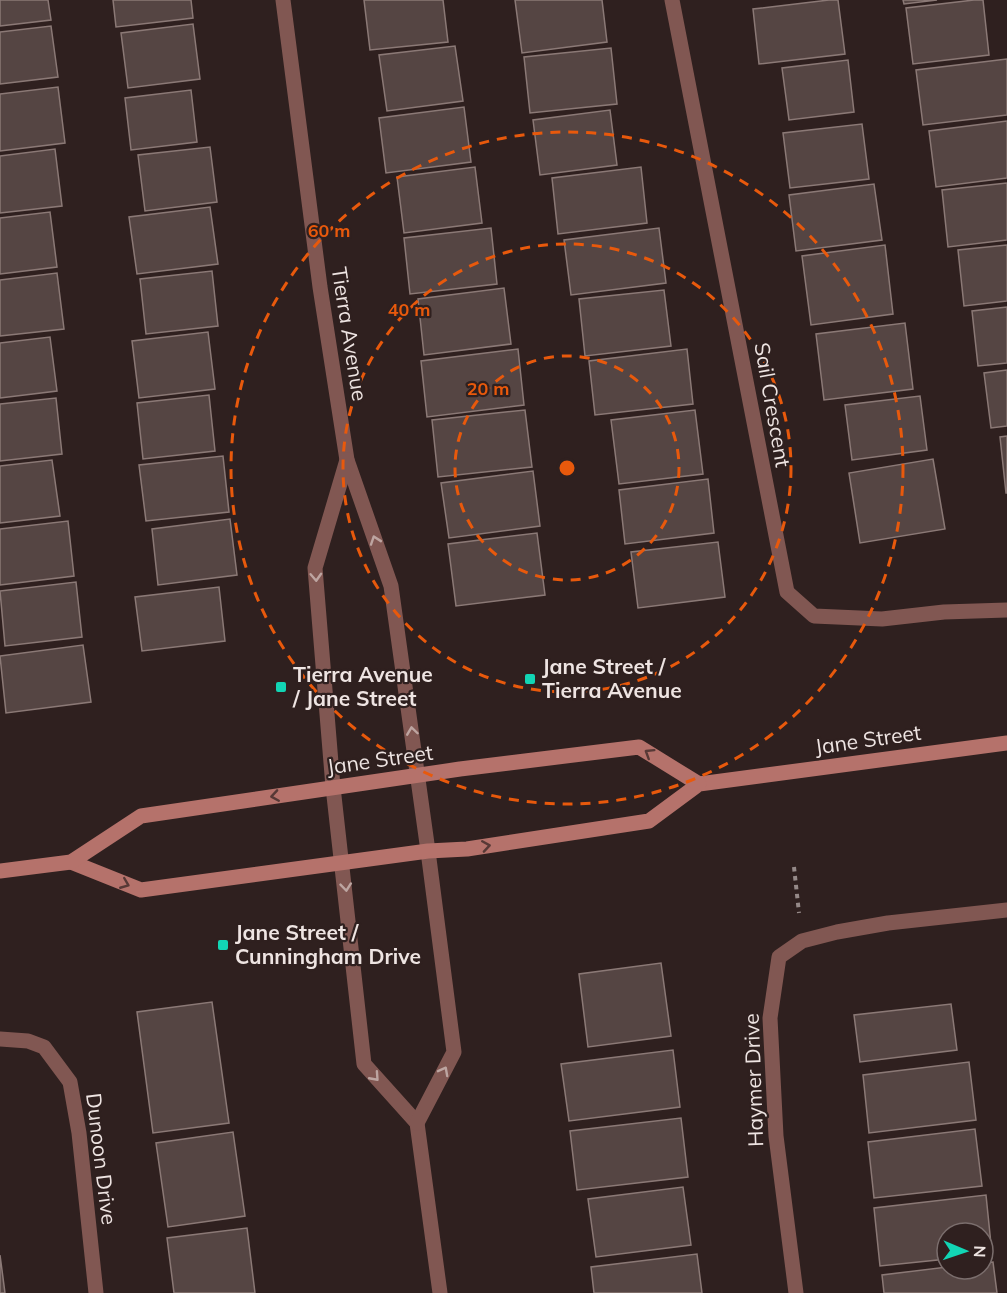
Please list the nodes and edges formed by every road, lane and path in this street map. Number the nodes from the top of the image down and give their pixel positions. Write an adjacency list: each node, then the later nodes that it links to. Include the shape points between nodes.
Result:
1 (283, 0): 3 (street, Tierra Avenue)
2 (672, 0): 4 (street, Sail Crescent, via 787,592 814,616 882,619)
3 (347, 460): 6 (street, Tierra Avenue, one-way to 3, via 392,586); 8 (street, Tierra Avenue, one-way to 8, via 315,568)
4 (1007, 610)
5 (1007, 743): 7 (main road, Jane Street)
6 (418, 775): 7 (main road, Jane Street, one-way to 6, via 639,747); 8 (main road, Jane Street); 9 (street, Tierra Avenue)
7 (699, 784): 9 (main road, Jane Street, one-way to 7, via 467,849 649,821)
8 (333, 788): 10 (main road, Jane Street, one-way to 10, via 141,816); 11 (street, Tierra Avenue)
9 (428, 851): 11 (main road, Jane Street); 17 (street, Tierra Avenue, one-way to 9, via 454,1052)
10 (71, 862): 11 (main road, Jane Street, one-way to 11, via 141,890); 13 (main road, Jane Street)
11 (343, 864): 17 (street, Tierra Avenue, one-way to 17, via 363,1064)
12 (794, 867): 15 (path)
13 (0, 871)
14 (1007, 910): 15 (street, Haymer Drive, via 888,923)
15 (802, 941): 20 (street, Haymer Drive, via 779,957 770,1018 776,1136)
16 (0, 1039): 18 (street, Dunoon Drive, via 28,1041 44,1047 70,1082)
17 (417, 1123): 19 (street)
18 (96, 1293)
19 (440, 1293)
20 (796, 1293)

